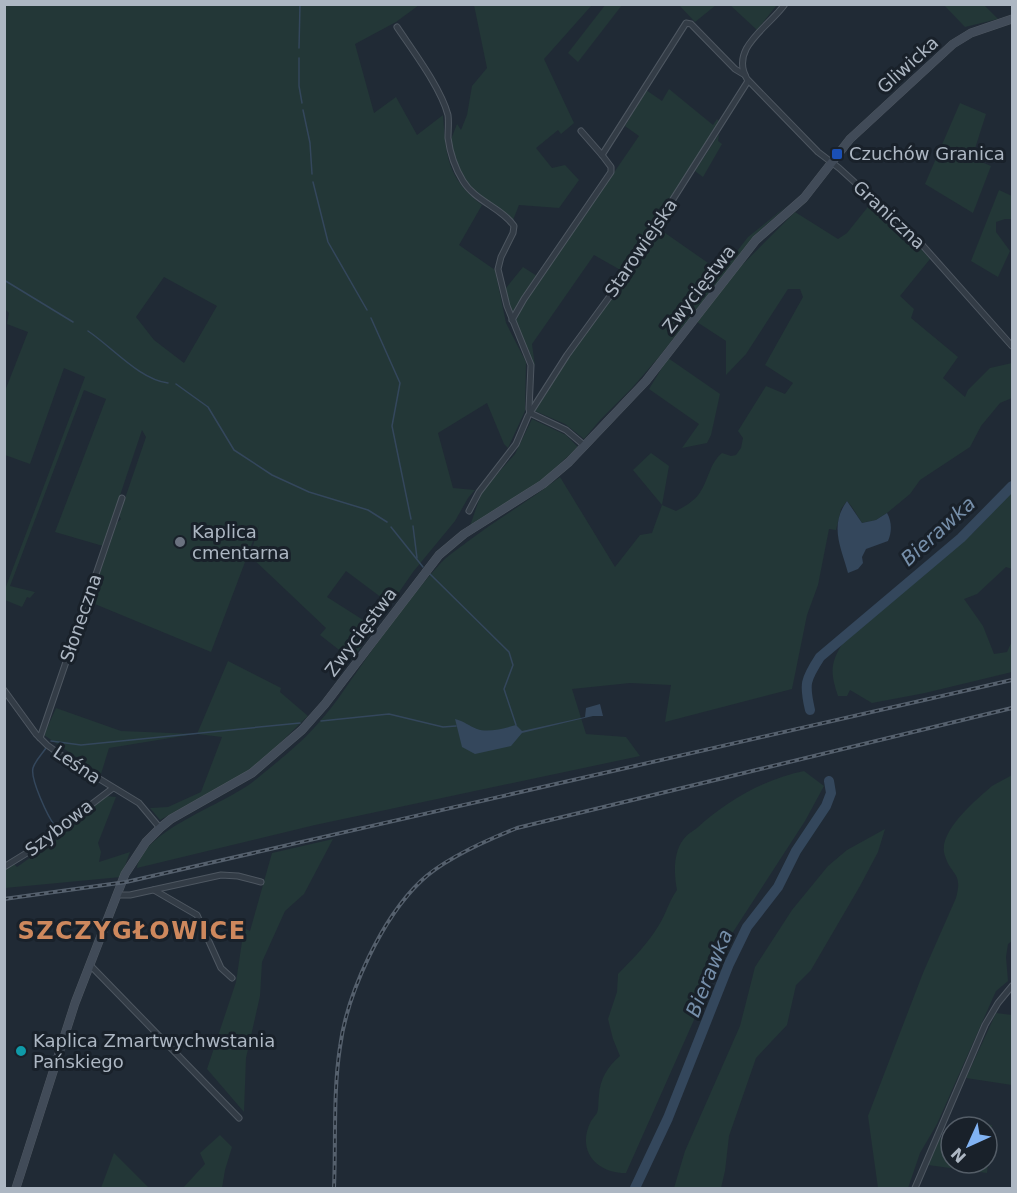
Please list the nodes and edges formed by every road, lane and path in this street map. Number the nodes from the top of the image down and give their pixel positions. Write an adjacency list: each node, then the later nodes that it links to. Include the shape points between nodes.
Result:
1 (785, 4): 4 (street, via 746,48 742,60)
2 (1012, 19): 6 (main road, Gliwicka, via 971,33 953,44)
3 (398, 27): 9 (street, Starowiejska, via 446,109 450,150 463,180 514,226 498,269)
4 (746, 78): 7 (street, via 686,23); 8 (street, Graniczna); 11 (street, Starowiejska, via 656,226)
5 (581, 131): 7 (street)
6 (837, 154): 8 (main road, Zwycięstwa)
7 (602, 155): 9 (street, via 611,172)
8 (830, 162): 10 (street, Graniczna, via 916,238); 12 (main road, Zwycięstwa, via 804,198 751,246 646,381)
9 (512, 320): 11 (street, Starowiejska, via 531,365)
10 (1012, 346)
11 (531, 413): 12 (street, via 566,430); 14 (street, Starowiejska, via 516,444)
12 (585, 446): 18 (main road, Zwycięstwa, via 548,480 444,550 325,704 273,757)
13 (122, 498): 16 (street, Słoneczna)
14 (469, 511)
15 (4, 690): 16 (street, Leśna)
16 (40, 738): 17 (street, Leśna)
17 (113, 788): 18 (street, Leśna, via 139,803); 19 (street, Szybowa)
18 (160, 828): 22 (main road, Zwycięstwa, via 130,864)
19 (4, 867)
20 (261, 882): 21 (street, via 221,875)
21 (154, 890): 22 (street); 24 (street, via 197,915 221,968)
22 (117, 895): 23 (main road, Zwycięstwa)
23 (90, 965): 26 (street); 27 (main road, Zwycięstwa)
24 (232, 978)
25 (1012, 986): 28 (street, via 985,1025)
26 (239, 1118)
27 (16, 1188)
28 (915, 1188)

